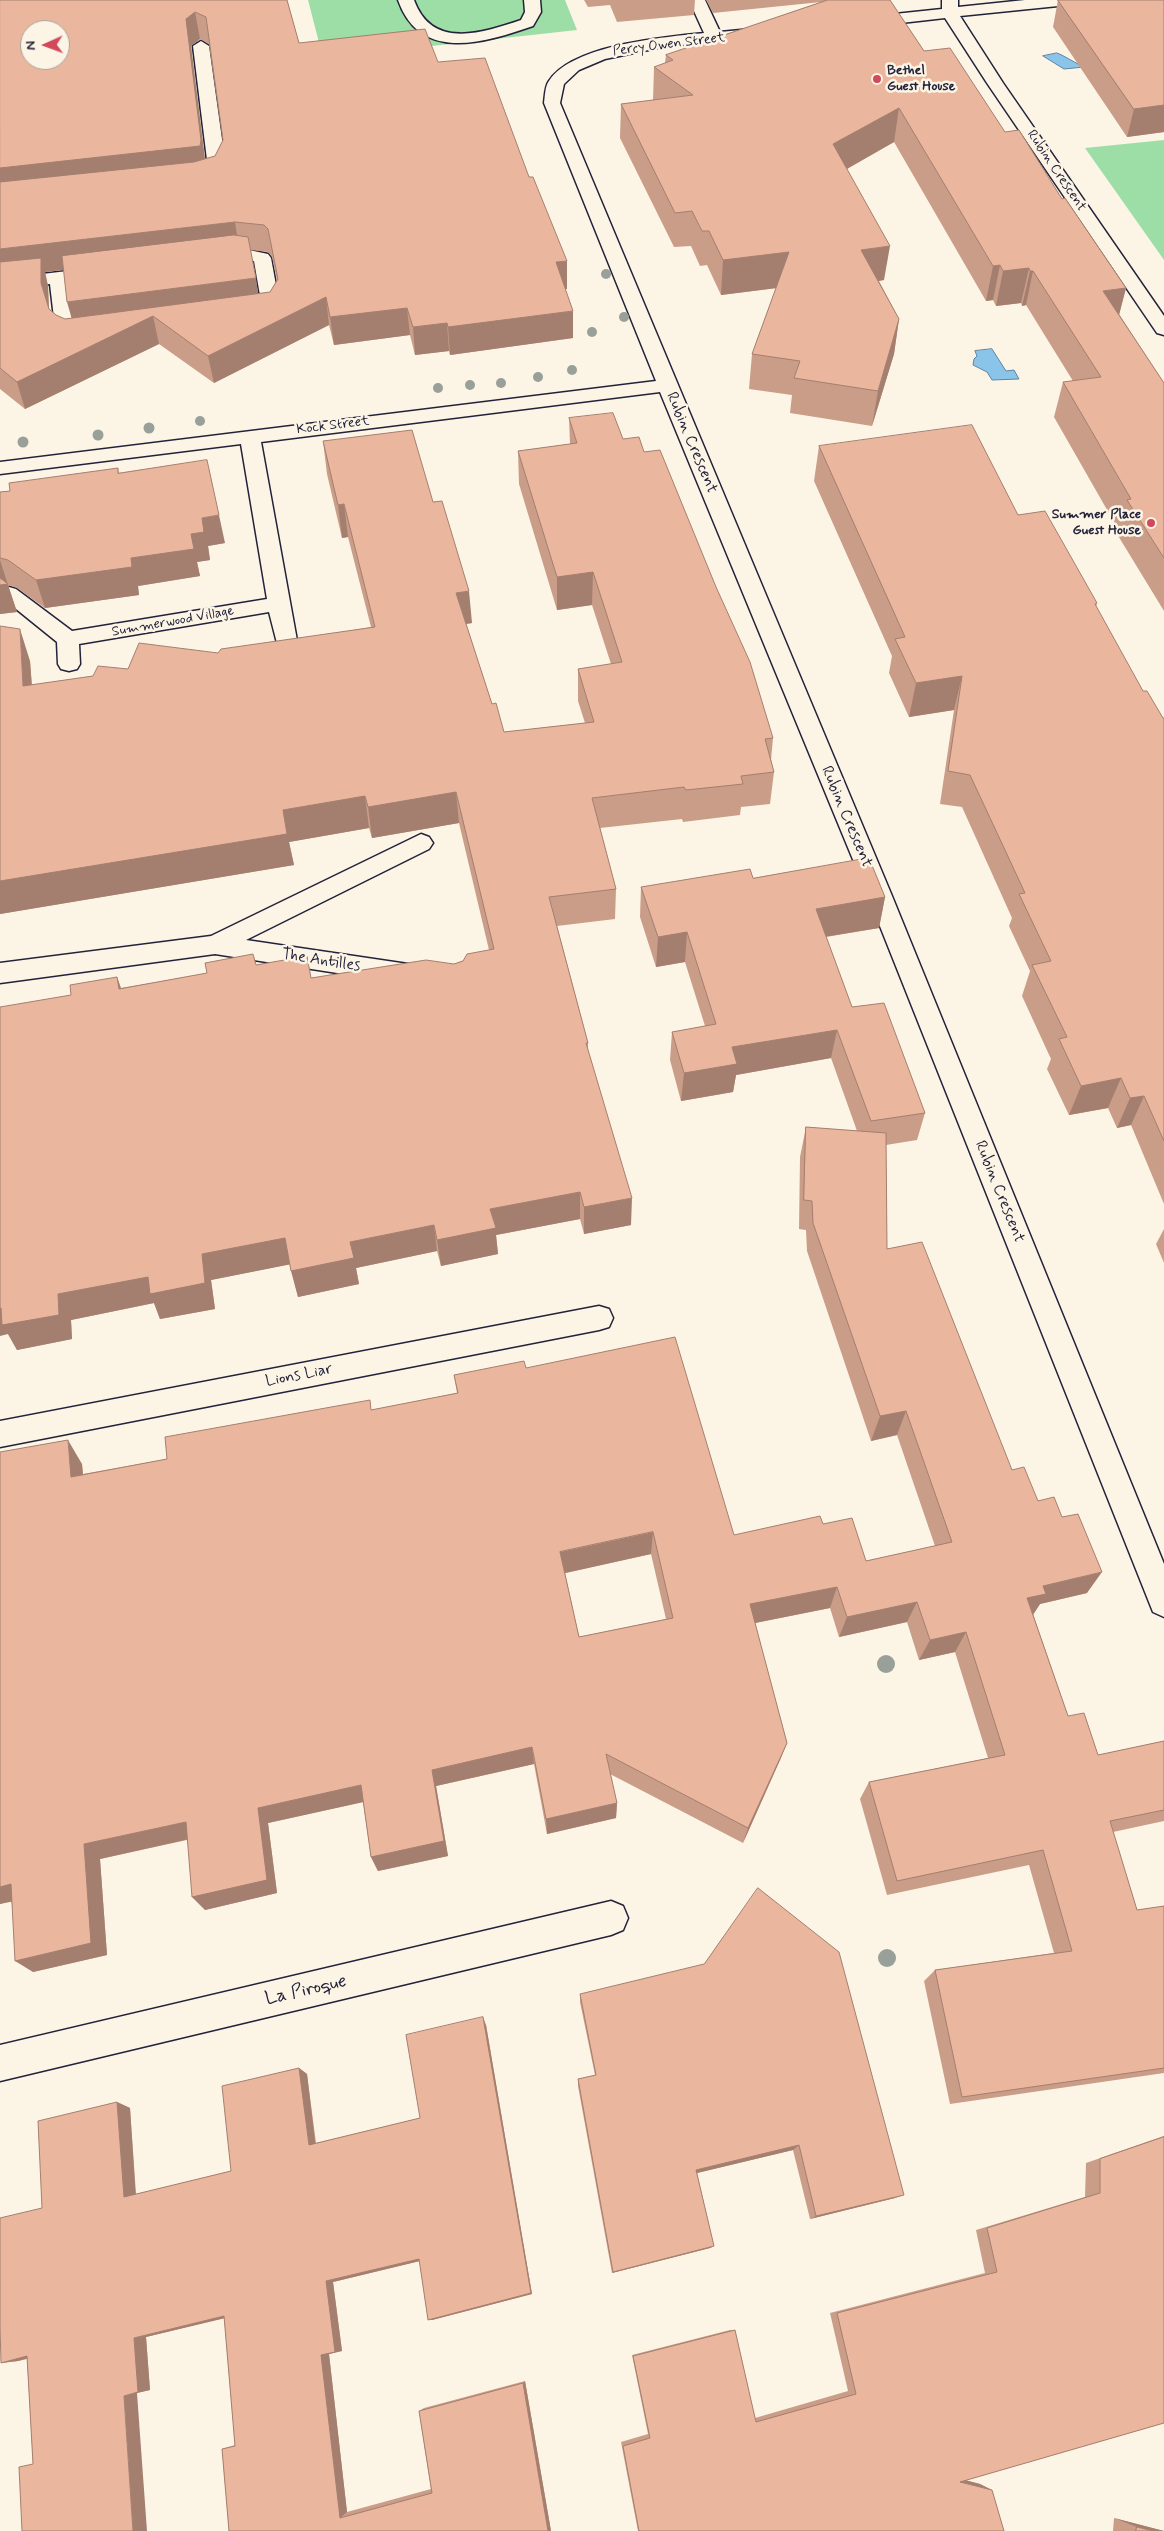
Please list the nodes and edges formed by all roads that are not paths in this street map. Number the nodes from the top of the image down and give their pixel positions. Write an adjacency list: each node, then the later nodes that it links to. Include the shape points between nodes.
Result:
1 (406, 0): 2 (street, via 411,13 428,32 458,37 490,34 527,23 533,12)
2 (532, 0)
3 (697, 0): 8 (street)
4 (1068, 0): 5 (street)
5 (950, 6): 6 (street); 17 (street, Rubin Crescent, via 995,83)
6 (851, 24)
7 (771, 32): 8 (street, Percy Owen Street)
8 (715, 38): 10 (street, Percy Owen Street, via 620,50 587,58)
9 (201, 46): 11 (street, via 217,168 208,181)
10 (571, 66): 19 (street, Rubin Crescent, via 555,80 551,89 552,103)
11 (180, 185)
12 (192, 261): 16 (street, via 239,256 262,258 270,311)
13 (116, 270): 14 (street)
14 (58, 277): 15 (street); 18 (street, via 65,335 72,339)
15 (0, 284)
16 (231, 320)
17 (1164, 329)
18 (98, 337)
19 (666, 385): 20 (street, Kock Street); 33 (street, Rubin Crescent, via 884,905)
20 (250, 437): 21 (street, Kock Street); 23 (street)
21 (0, 468)
22 (9, 594): 24 (street)
23 (278, 604): 24 (street, Summerwood Village); 25 (street)
24 (68, 639): 26 (street)
25 (287, 646)
26 (70, 664)
27 (421, 843): 28 (street, The Antilles)
28 (214, 944): 29 (street, The Antilles); 30 (street, The Antilles)
29 (0, 974)
30 (427, 977)
31 (598, 1318): 32 (street, Lions Liar)
32 (0, 1434)
33 (1164, 1602)
34 (611, 1918): 35 (street, La Piroque)
35 (0, 2063)

